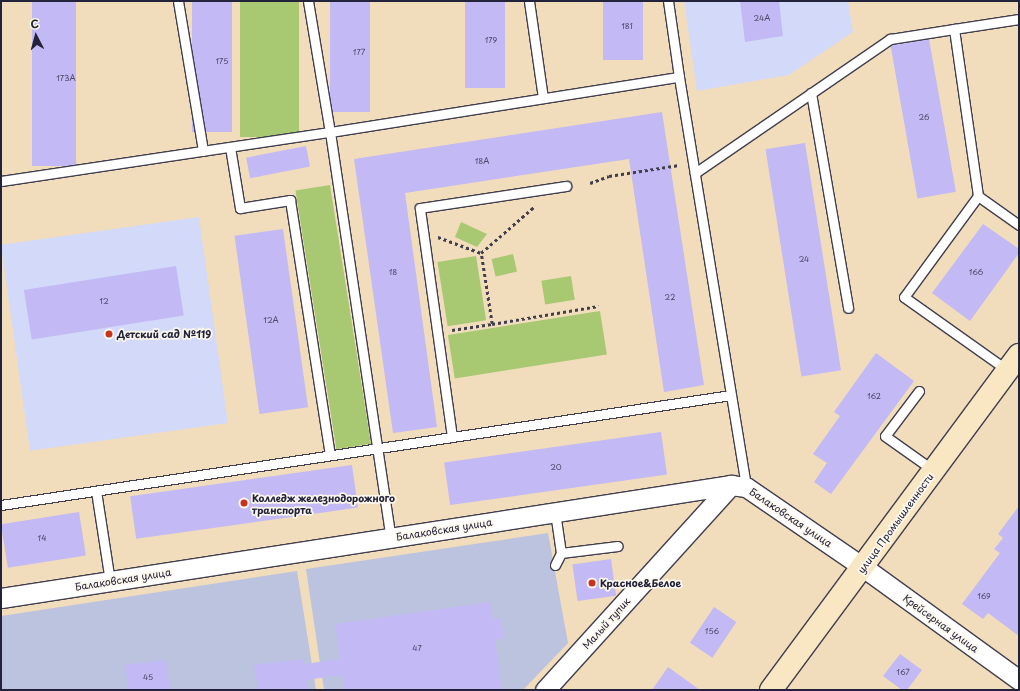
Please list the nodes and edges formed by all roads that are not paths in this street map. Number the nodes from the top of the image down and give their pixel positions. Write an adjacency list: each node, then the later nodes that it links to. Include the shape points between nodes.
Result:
1 (178, 1): 12 (lane)
2 (308, 1): 10 (lane)
3 (529, 1): 9 (lane)
4 (668, 1): 7 (lane)
5 (1019, 19): 6 (lane)
6 (954, 29): 8 (lane, via 890,39); 16 (lane)
7 (679, 77): 9 (lane); 13 (lane)
8 (811, 93): 13 (lane); 18 (lane)
9 (543, 98): 10 (lane)
10 (330, 132): 11 (lane); 23 (lane)
11 (230, 147): 12 (lane); 24 (lane, via 240,208 290,200)
12 (203, 150): 14 (lane)
13 (695, 173): 21 (lane)
14 (1, 181)
15 (566, 186): 22 (lane, via 420,208)
16 (978, 196): 17 (lane); 19 (lane, via 904,297)
17 (1019, 225)
18 (848, 308)
19 (1013, 363): 25 (main road, улица Промышленности)
20 (919, 391): 25 (lane, via 886,436)
21 (731, 395): 22 (lane); 26 (lane)
22 (452, 437): 23 (lane)
23 (378, 448): 24 (lane); 30 (lane)
24 (330, 455): 27 (lane)
25 (933, 470): 34 (main road, улица Промышленности)
26 (739, 486): 29 (street, Балаковская улица); 34 (street, Балаковская улица); 38 (street, Малый тупик)
27 (96, 491): 28 (lane); 35 (lane)
28 (1, 505)
29 (554, 512): 30 (street, Балаковская улица); 32 (lane)
30 (391, 538): 35 (street, Балаковская улица)
31 (618, 546): 32 (lane)
32 (561, 553): 33 (lane)
33 (555, 565)
34 (863, 567): 37 (street, Крейсерная улица); 39 (main road, улица Промышленности)
35 (110, 581): 36 (street, Балаковская улица)
36 (1, 598)
37 (1019, 680)
38 (545, 690)
39 (771, 690)

